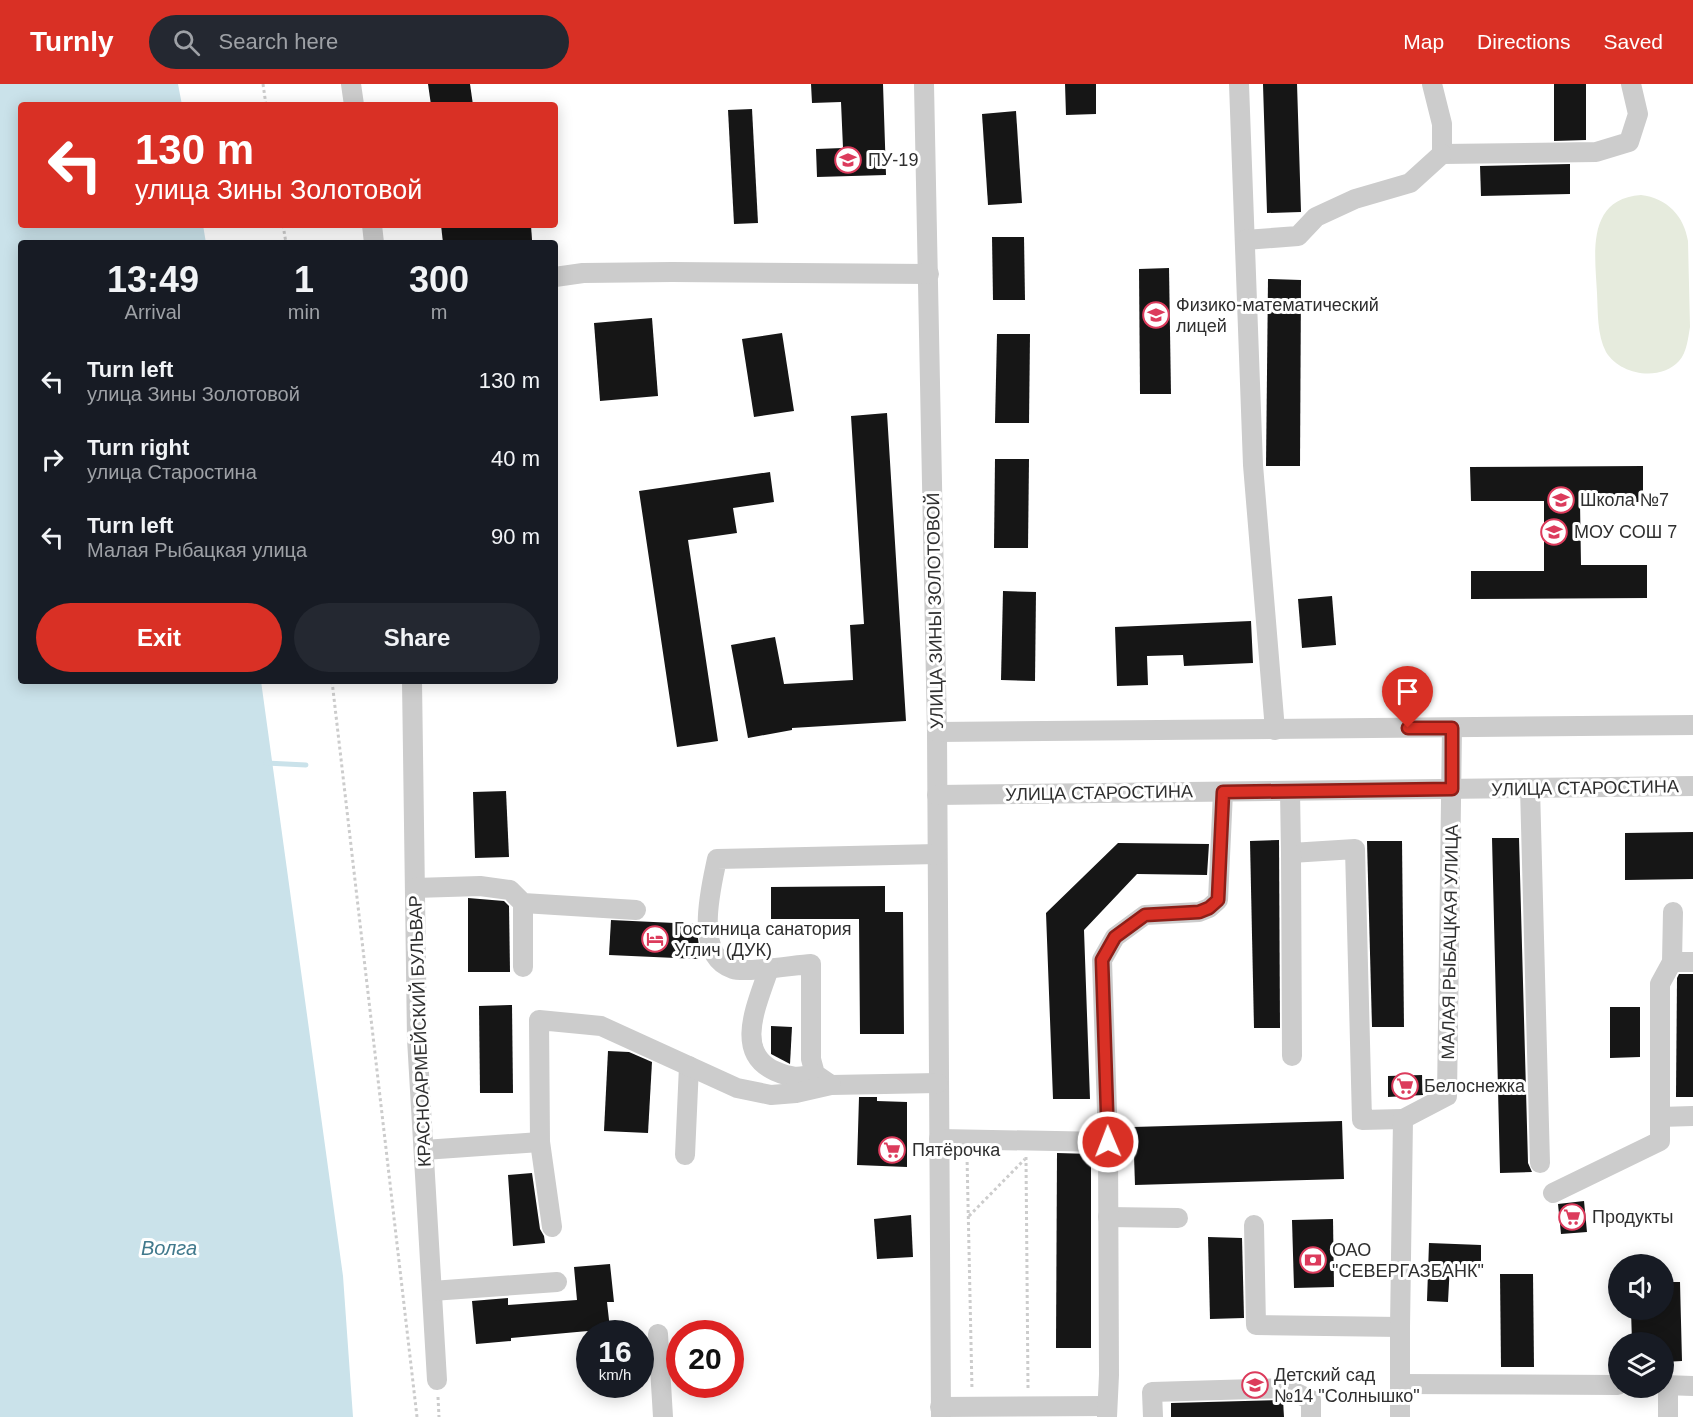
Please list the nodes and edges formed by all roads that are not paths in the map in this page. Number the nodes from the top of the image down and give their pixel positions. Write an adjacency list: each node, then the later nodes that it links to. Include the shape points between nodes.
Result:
1 (351, 84): 6 (street)
2 (924, 84): 9 (street, УЛИЦА ЗИНЫ ЗОЛОТОВОЙ)
3 (1239, 84): 8 (street)
4 (1432, 84): 7 (street, via 1442,124)
5 (1631, 84): 7 (street, via 1638,114 1629,142 1596,152)
6 (354, 102)
7 (1443, 154): 8 (street, via 1410,183 1355,199 1316,217 1298,236)
8 (1245, 240): 14 (street, via 1253,465)
9 (929, 274): 10 (street, via 672,272); 15 (street, УЛИЦА ЗИНЫ ЗОЛОТОВОЙ)
10 (558, 277)
11 (412, 684): 24 (street, КРАСНОАРМЕЙСКИЙ БУЛЬВАР)
12 (1693, 725): 13 (street)
13 (1452, 728): 14 (street); 18 (street, МАЛАЯ РЫБАЦКАЯ УЛИЦА)
14 (1275, 730): 15 (street)
15 (937, 732): 21 (street, УЛИЦА ЗИНЫ ЗОЛОТОВОЙ)
16 (1693, 786): 17 (street, УЛИЦА СТАРОСТИНА)
17 (1530, 788): 18 (street, УЛИЦА СТАРОСТИНА); 45 (street)
18 (1452, 789): 19 (street, УЛИЦА СТАРОСТИНА); 39 (street, МАЛАЯ РЫБАЦКАЯ УЛИЦА, via 1448,1096)
19 (1290, 791): 20 (street, УЛИЦА СТАРОСТИНА); 22 (street)
20 (1223, 792): 21 (street, УЛИЦА СТАРОСТИНА); 42 (street, via 1218,900 1199,912 1145,915 1115,937 1102,960)
21 (937, 795): 23 (street, УЛИЦА ЗИНЫ ЗОЛОТОВОЙ)
22 (1291, 853): 32 (street); 39 (street, via 1355,849 1362,1120)
23 (937, 854): 31 (street, via 717,859 708,903 713,952 721,963 734,970); 35 (street, УЛИЦА ЗИНЫ ЗОЛОТОВОЙ)
24 (415, 888): 25 (street, via 480,886 510,890); 43 (street, КРАСНОАРМЕЙСКИЙ БУЛЬВАР, via 417,1039)
25 (523, 903): 26 (street); 30 (street)
26 (636, 909)
27 (1672, 912): 28 (street)
28 (1672, 962): 29 (street); 38 (street, via 1660,984)
29 (1693, 962)
30 (523, 967)
31 (769, 968): 34 (street, via 811,964 811,1059); 34 (street, via 752,1024 750,1042 754,1056 781,1074 797,1078)
32 (1292, 1056)
33 (689, 1066): 36 (street, via 737,1088 771,1095); 41 (street, via 601,1026 539,1020); 44 (street)
34 (815, 1074): 36 (street)
35 (939, 1083): 36 (street); 40 (street, УЛИЦА ЗИНЫ ЗОЛОТОВОЙ)
36 (831, 1085)
37 (1693, 1116): 38 (street)
38 (1660, 1117): 46 (street, via 1660,1140)
39 (1403, 1119): 53 (street)
40 (939, 1138): 42 (street, via 1026,1149); 61 (street, УЛИЦА ЗИНЫ ЗОЛОТОВОЙ)
41 (540, 1142): 43 (street); 50 (street)
42 (1108, 1142): 47 (street)
43 (424, 1150): 52 (street, КРАСНОАРМЕЙСКИЙ БУЛЬВАР)
44 (685, 1155)
45 (1540, 1163)
46 (1553, 1193)
47 (1108, 1217): 48 (street); 62 (street)
48 (1178, 1218)
49 (1254, 1225): 53 (street, via 1256,1325)
50 (552, 1227)
51 (557, 1282): 52 (street)
52 (432, 1291): 55 (street, КРАСНОАРМЕЙСКИЙ БУЛЬВАР)
53 (1400, 1327): 56 (street)
54 (658, 1334): 63 (street)
55 (438, 1380)
56 (1400, 1384): 57 (street); 66 (street)
57 (1608, 1385)
58 (1674, 1385): 59 (street)
59 (1693, 1386)
60 (1667, 1398): 67 (street)
61 (941, 1412): 62 (street, via 972,1407 1028,1407)
62 (1107, 1412)
63 (663, 1417)
64 (1153, 1417): 65 (street, via 1152,1392 1286,1388 1311,1400)
65 (1311, 1417)
66 (1400, 1417)
67 (1668, 1417)

